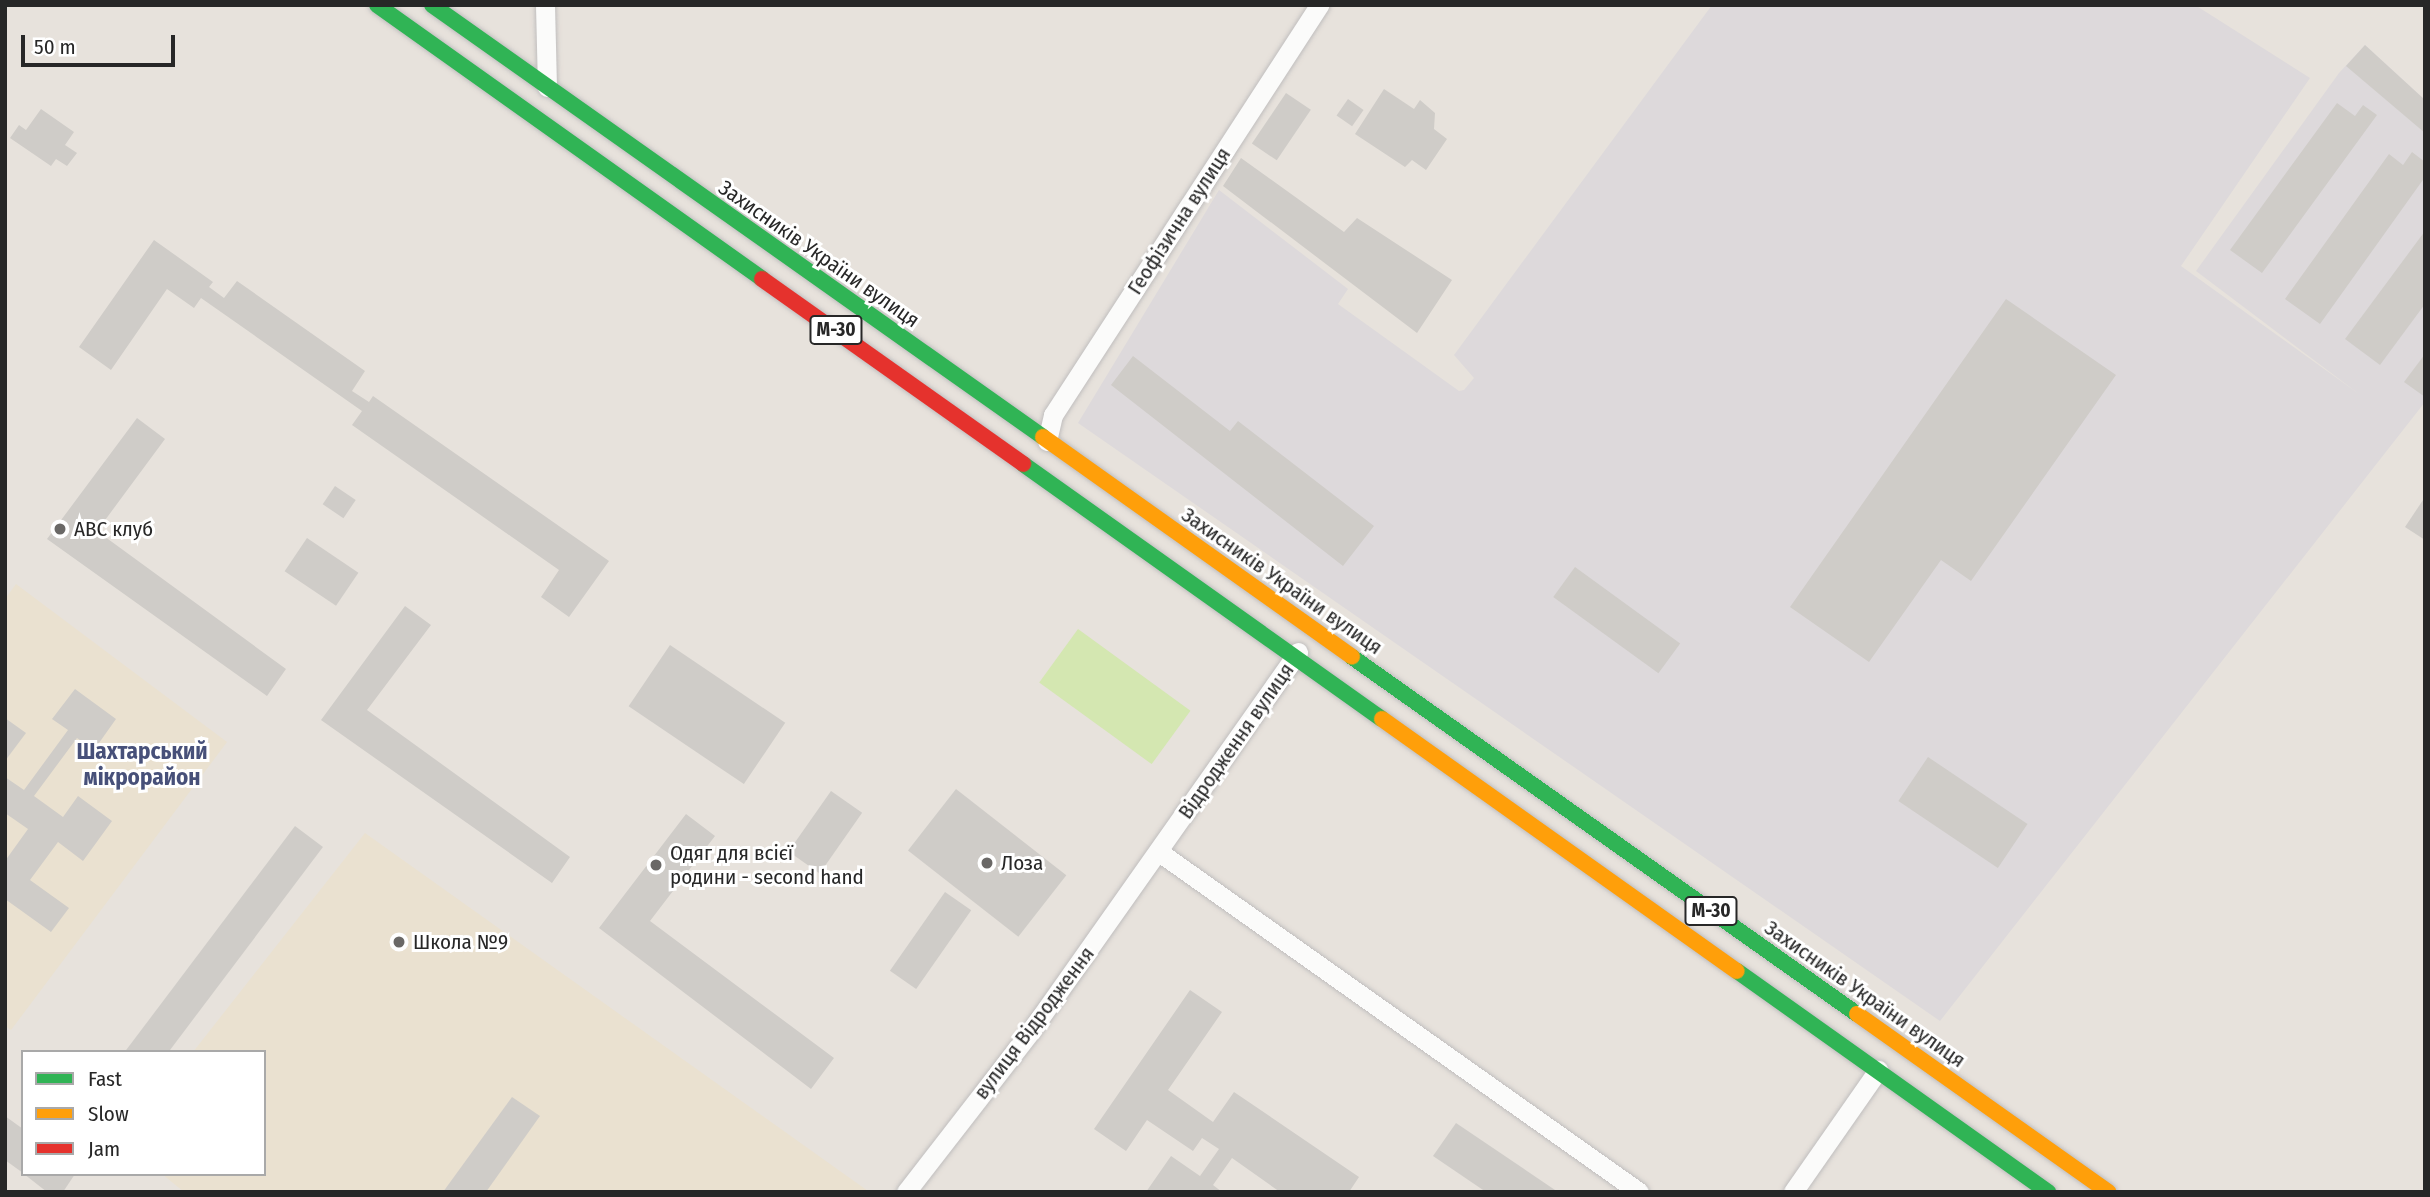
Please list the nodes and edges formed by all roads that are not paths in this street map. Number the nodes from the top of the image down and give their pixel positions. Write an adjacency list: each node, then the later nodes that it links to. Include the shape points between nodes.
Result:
1 (377, 5): 8 (highway, М-30)
2 (432, 5): 5 (highway, Захисників України вулиця / М-30)
3 (545, 5): 5 (street)
4 (1319, 5): 6 (street, Геофізична вулиця, via 1053,415)
5 (547, 87): 6 (highway, Захисників України вулиця / М-30)
6 (1047, 441): 7 (highway, Захисників України вулиця / М-30)
7 (1315, 630): 8 (street, Відродження вулиця); 15 (highway, Захисників України вулиця / М-30)
8 (1296, 656): 9 (street, Відродження вулиця); 10 (highway, М-30)
9 (1159, 852): 11 (street, вулиця Відродження, via 1031,1032); 12 (street)
10 (1878, 1070): 13 (street); 14 (highway, М-30)
11 (906, 1192)
12 (1639, 1192)
13 (1793, 1192)
14 (2049, 1192)
15 (2108, 1192)

